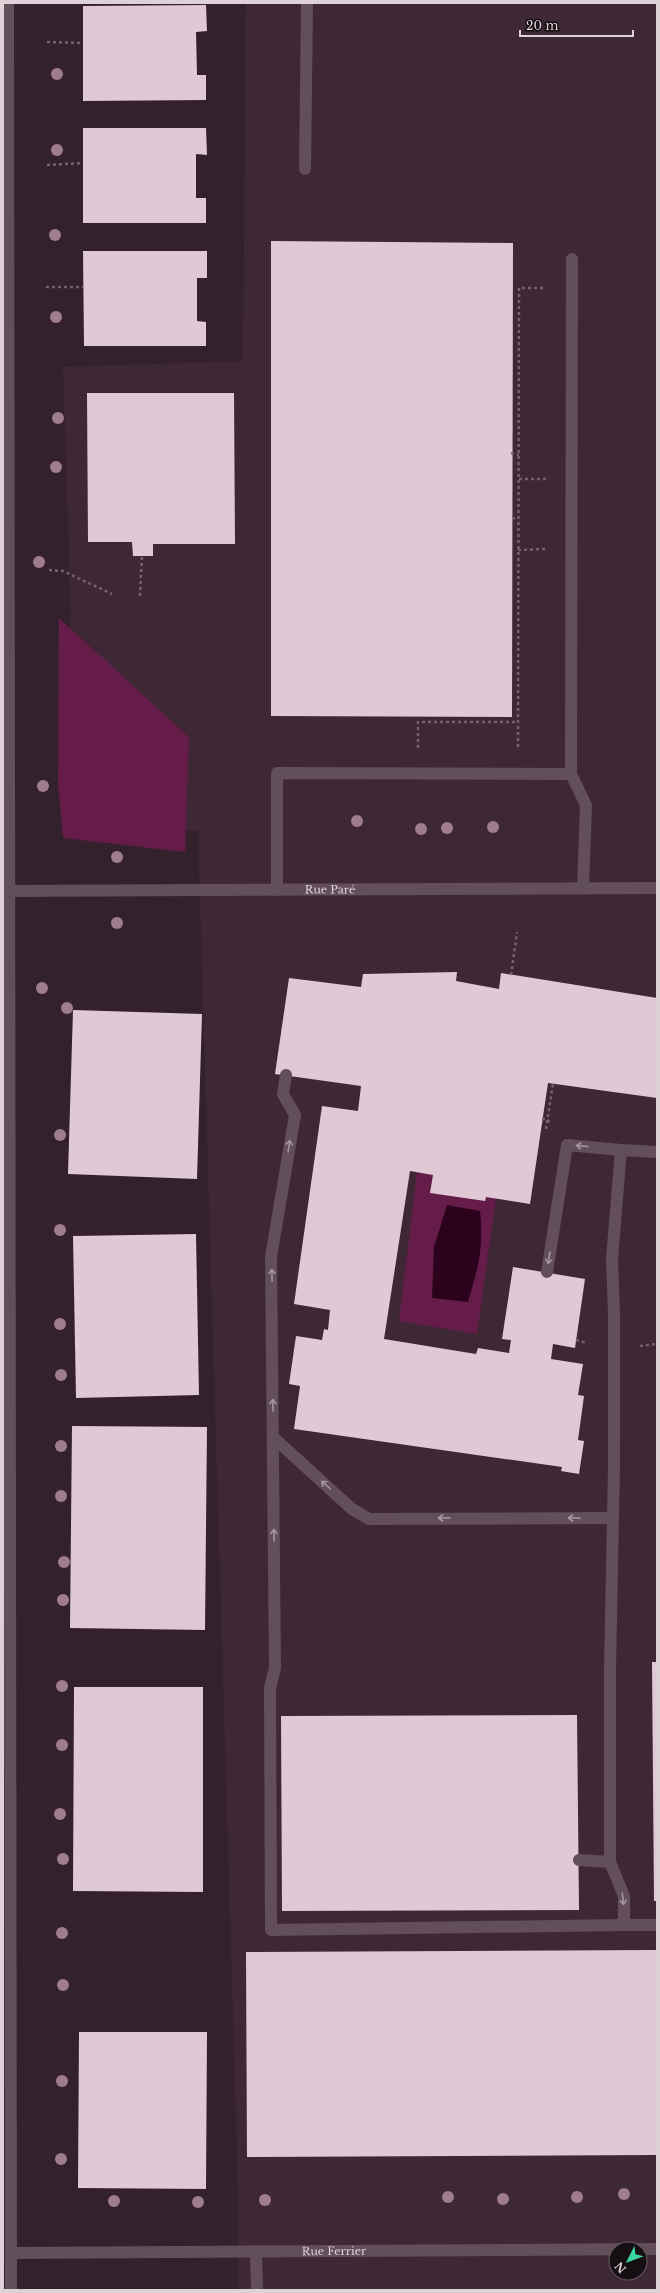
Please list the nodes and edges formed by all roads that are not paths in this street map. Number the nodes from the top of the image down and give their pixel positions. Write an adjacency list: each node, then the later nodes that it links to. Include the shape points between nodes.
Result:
1 (8, 3): 5 (street)
2 (307, 3): 3 (street)
3 (305, 169)
4 (572, 259): 6 (street)
5 (6, 492): 10 (street)
6 (571, 774): 7 (street, via 586,805); 9 (street, via 277,773)
7 (582, 888): 8 (street, Rue Paré); 9 (street, Rue Paré)
8 (657, 888)
9 (276, 890): 10 (street, Rue Paré)
10 (6, 891): 23 (street, via 10,1015)
11 (286, 1075): 15 (street, one-way to 11, via 272,1257 294,1115 283,1094)
12 (621, 1150): 13 (street); 14 (street, one-way to 14, via 567,1145); 16 (street, via 612,1259)
13 (657, 1152)
14 (547, 1272)
15 (274, 1438): 16 (street, one-way to 15, via 369,1519 352,1509); 19 (street, one-way to 15, via 271,1930 270,1688 275,1668)
16 (613, 1518): 18 (street)
17 (579, 1860): 18 (street)
18 (610, 1862): 19 (street, one-way to 19, via 624,1896)
19 (624, 1925): 20 (street)
20 (657, 1925)
21 (657, 2249): 22 (street, Rue Ferrier)
22 (256, 2251): 23 (street, Rue Ferrier); 25 (street)
23 (11, 2253): 24 (street)
24 (12, 2290)
25 (257, 2290)

